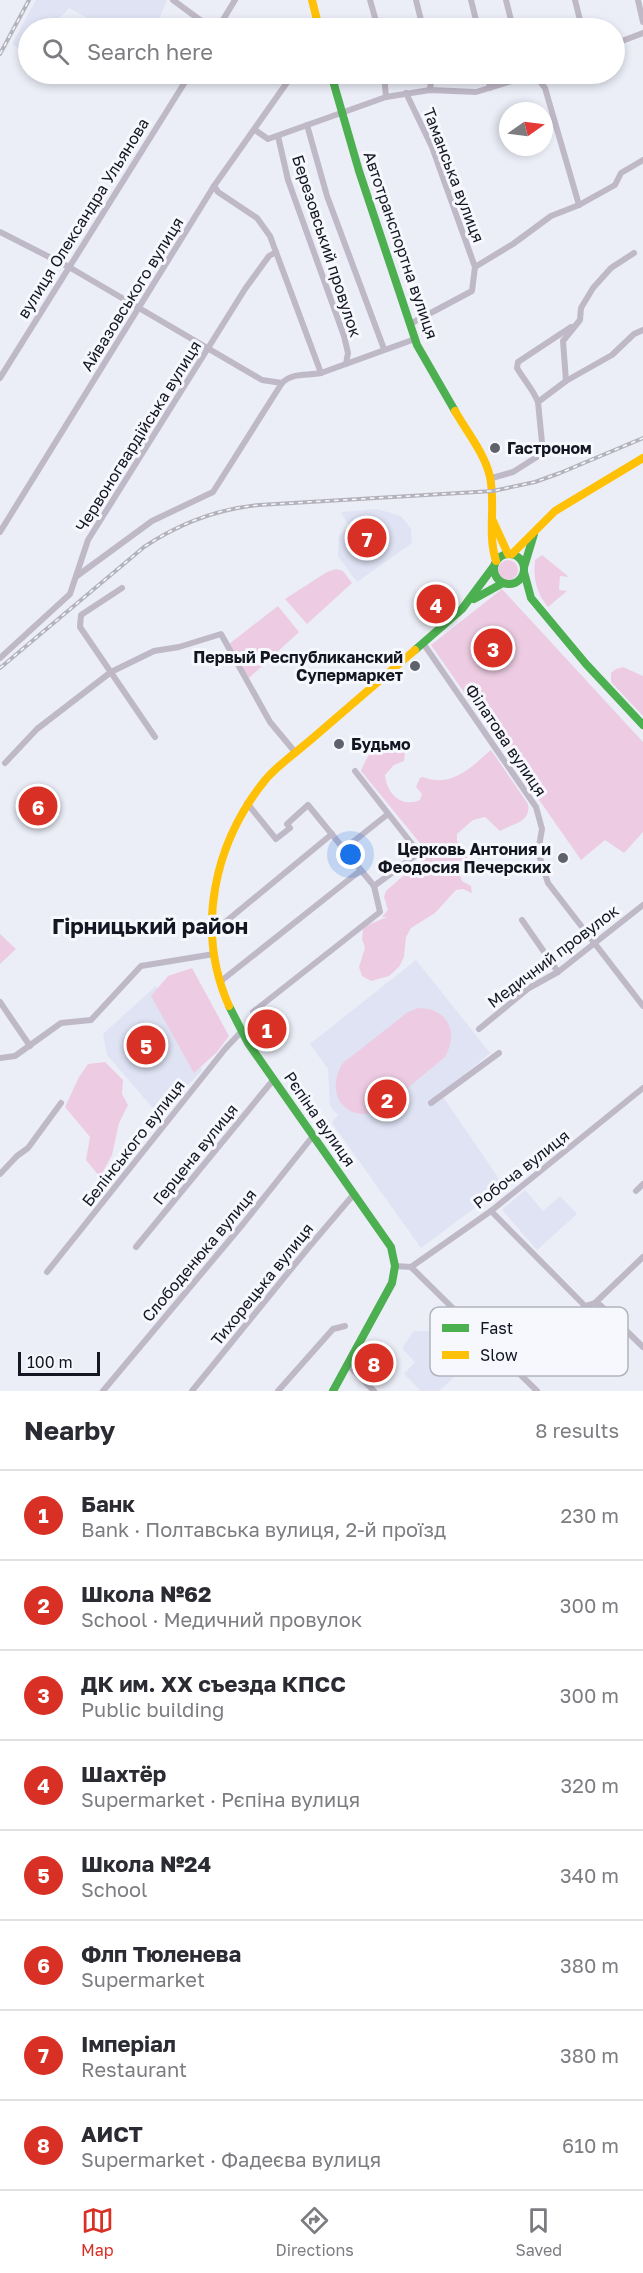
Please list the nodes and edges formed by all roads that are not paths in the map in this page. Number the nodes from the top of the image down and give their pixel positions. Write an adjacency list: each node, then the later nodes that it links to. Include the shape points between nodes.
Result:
1 (173, 0): 10 (street)
2 (235, 0): 11 (street)
3 (312, 0): 12 (street)
4 (370, 0): 13 (street)
5 (416, 0): 14 (street)
6 (471, 0): 15 (street)
7 (507, 0): 16 (street)
8 (575, 0): 17 (street)
9 (638, 0): 18 (street)
10 (197, 18)
11 (224, 18)
12 (316, 18)
13 (375, 18)
14 (420, 18)
15 (476, 18)
16 (511, 18)
17 (580, 18)
18 (643, 22)
19 (643, 33): 20 (street)
20 (625, 40)
21 (183, 84): 43 (street, вулиця Олександра Ульянова)
22 (286, 84): 35 (street, Айвазовського вулиця)
23 (335, 84): 33 (street, Автотранспортна вулиця)
24 (385, 84): 32 (street)
25 (431, 84): 30 (street, Таманська вулиця)
26 (489, 84): 29 (street)
27 (498, 84): 29 (street)
28 (542, 84): 39 (street)
29 (490, 88): 30 (street, via 476,92)
30 (430, 90): 31 (street)
31 (406, 93): 32 (street); 44 (street, Таманська вулиця, via 432,147)
32 (386, 97): 33 (street)
33 (342, 112): 34 (street); 47 (street, Автотранспортна вулиця)
34 (307, 124): 36 (street); 50 (street, via 327,196)
35 (255, 130): 36 (street, via 268,139); 38 (street, Айвазовського вулиця)
36 (278, 136): 52 (street, Березовський провулок, via 288,180 344,336)
37 (643, 160): 39 (street, via 621,173 615,185)
38 (214, 186): 41 (street, via 257,218); 45 (street, Айвазовського вулиця)
39 (579, 205): 44 (street, via 551,216)
40 (0, 232): 43 (street)
41 (276, 252): 51 (street, Червоногвардійська вулиця, via 245,289); 53 (street)
42 (634, 253): 46 (street, via 611,268 593,288 581,308)
43 (69, 267): 45 (street); 54 (street, вулиця Олександра Ульянова)
44 (476, 267): 47 (street, via 472,291)
45 (139, 309): 51 (street); 62 (street, Айвазовського вулиця)
46 (580, 320): 55 (street, via 563,341); 57 (street, via 518,362 523,380 534,390)
47 (410, 324): 49 (street, Автотранспортна вулиця)
48 (643, 330): 55 (street, via 612,355)
49 (415, 339): 50 (street); 59 (street, Автотранспортна вулиця)
50 (384, 349): 52 (street)
51 (208, 350): 56 (street, via 262,380); 66 (street, Червоногвардійська вулиця, via 88,540)
52 (346, 364): 53 (street)
53 (321, 373): 56 (street, via 298,375)
54 (0, 378)
55 (566, 381): 57 (street)
56 (282, 383): 66 (street, via 213,492 152,521)
57 (538, 402): 59 (street, via 543,453 513,472)
58 (643, 458): 61 (street, via 555,511)
59 (492, 478): 60 (street, Автотранспортна вулиця)
60 (491, 518): 63 (street); 64 (street, Автотранспортна вулиця, via 490,542)
61 (537, 529): 63 (street); 65 (street)
62 (0, 532)
63 (510, 554): 64 (street, via 500,557); 65 (street, via 520,559)
64 (495, 564): 67 (street, via 497,579); 70 (street, Рєпіна вулиця)
65 (524, 569): 67 (street, via 515,584); 69 (street)
66 (76, 576): 72 (street, Червоногвардійська вулиця, via 70,594)
67 (505, 584): 69 (street); 70 (street, via 478,595)
68 (122, 588): 73 (street, via 81,615 80,627)
69 (531, 598): 74 (street)
70 (462, 609): 71 (street, Рєпіна вулиця)
71 (423, 643): 76 (street, Рєпіна вулиця); 88 (street, Філатова вулиця, via 536,807 542,830 538,852 548,883)
72 (0, 658)
73 (110, 672): 75 (street); 76 (street, via 154,651 221,634 270,722); 77 (street, via 37,729)
74 (643, 725)
75 (154, 737)
76 (296, 752): 79 (street, Рєпіна вулиця)
77 (5, 763)
78 (355, 771): 80 (street)
79 (247, 803): 81 (street, via 276,839 308,805); 87 (street, Рєпіна вулиця, via 225,843 214,880)
80 (388, 814): 82 (street); 84 (street, via 419,854)
81 (332, 834): 82 (street); 87 (street)
82 (344, 849): 83 (street)
83 (361, 870): 84 (street); 91 (street)
84 (374, 886): 94 (street, via 380,912)
85 (643, 905): 88 (street, Медичний провулок)
86 (522, 920): 90 (street)
87 (212, 933): 89 (street, Рєпіна вулиця)
88 (594, 943): 90 (street, Медичний провулок); 93 (street, Філатова вулиця)
89 (214, 954): 91 (street, Рєпіна вулиця); 97 (street, via 141,966 91,1020 61,1023)
90 (558, 972): 95 (street, Медичний провулок, via 529,988)
91 (221, 981): 96 (street, Рєпіна вулиця)
92 (0, 1002): 97 (street)
93 (643, 1006)
94 (253, 1012)
95 (479, 1029)
96 (241, 1032): 100 (street, Рєпіна вулиця); 114 (street, Белінського вулиця)
97 (30, 1046): 99 (street, via 15,1056)
98 (499, 1053): 103 (street)
99 (0, 1058)
100 (274, 1079): 104 (street, Рєпіна вулиця); 110 (street, Герцена вулиця)
101 (643, 1088): 109 (street, Робоча вулиця)
102 (61, 1103): 105 (street, via 27,1148)
103 (431, 1103)
104 (313, 1136): 108 (street, Рєпіна вулиця); 123 (street, Слободенюка вулиця)
105 (0, 1174)
106 (643, 1184): 107 (street)
107 (636, 1191)
108 (354, 1194): 112 (street, Рєпіна вулиця, via 391,1247); 124 (street, Тихорецька вулиця)
109 (491, 1211): 113 (street, Робоча вулиця); 115 (street, via 585,1306)
110 (136, 1247)
111 (643, 1257): 115 (street)
112 (395, 1266): 113 (street); 121 (street, via 392,1283)
113 (411, 1267): 116 (street)
114 (47, 1272)
115 (595, 1303): 117 (street)
116 (452, 1307)
117 (599, 1307)
118 (345, 1326): 125 (street, via 333,1329)
119 (628, 1332): 120 (street)
120 (642, 1345)
121 (347, 1364): 126 (street); 127 (street)
122 (522, 1376): 128 (street)
123 (103, 1391)
124 (192, 1391)
125 (278, 1391)
126 (333, 1391)
127 (374, 1391)
128 (537, 1391)

